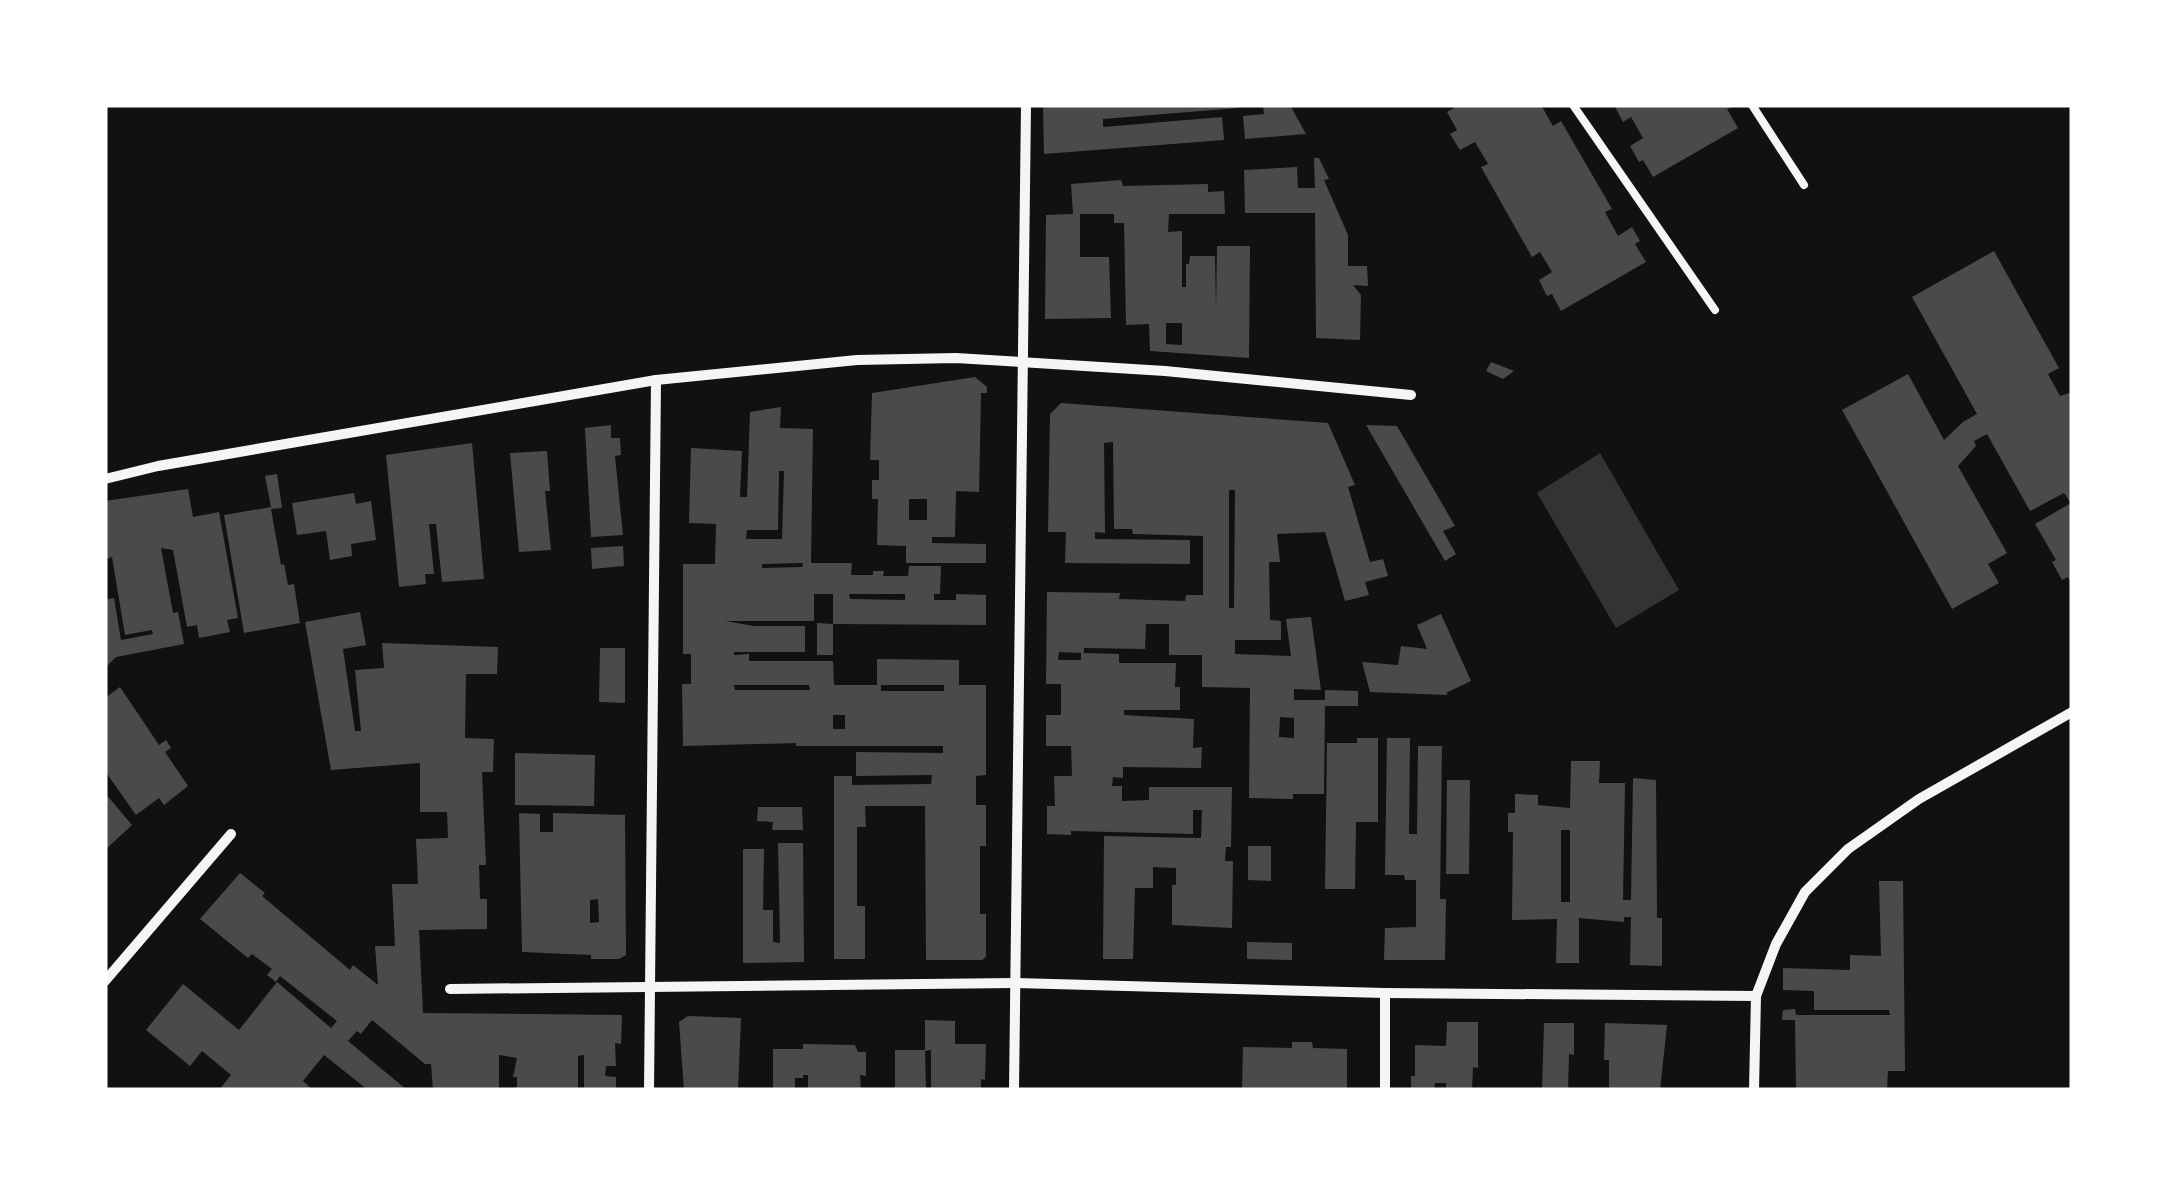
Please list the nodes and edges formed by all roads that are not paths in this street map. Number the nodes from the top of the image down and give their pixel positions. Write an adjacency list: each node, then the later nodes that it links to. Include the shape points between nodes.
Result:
1 (1026, 105): 6 (street)
2 (1573, 105): 5 (lane)
3 (1752, 105): 4 (lane)
4 (1804, 186)
5 (1714, 310)
6 (1022, 362): 7 (street, via 857,360); 8 (street); 13 (street)
7 (656, 380): 9 (street); 15 (street)
8 (1411, 394)
9 (105, 478)
10 (2072, 712): 17 (street, via 1919,799 1848,849 1805,892)
11 (231, 834): 12 (street)
12 (105, 981)
13 (1015, 983): 15 (street); 16 (street); 19 (street)
14 (450, 989): 15 (street)
15 (650, 990): 18 (street)
16 (1385, 993): 17 (street); 20 (street)
17 (1756, 996): 21 (street)
18 (649, 1090)
19 (1014, 1090)
20 (1385, 1090)
21 (1754, 1090)

